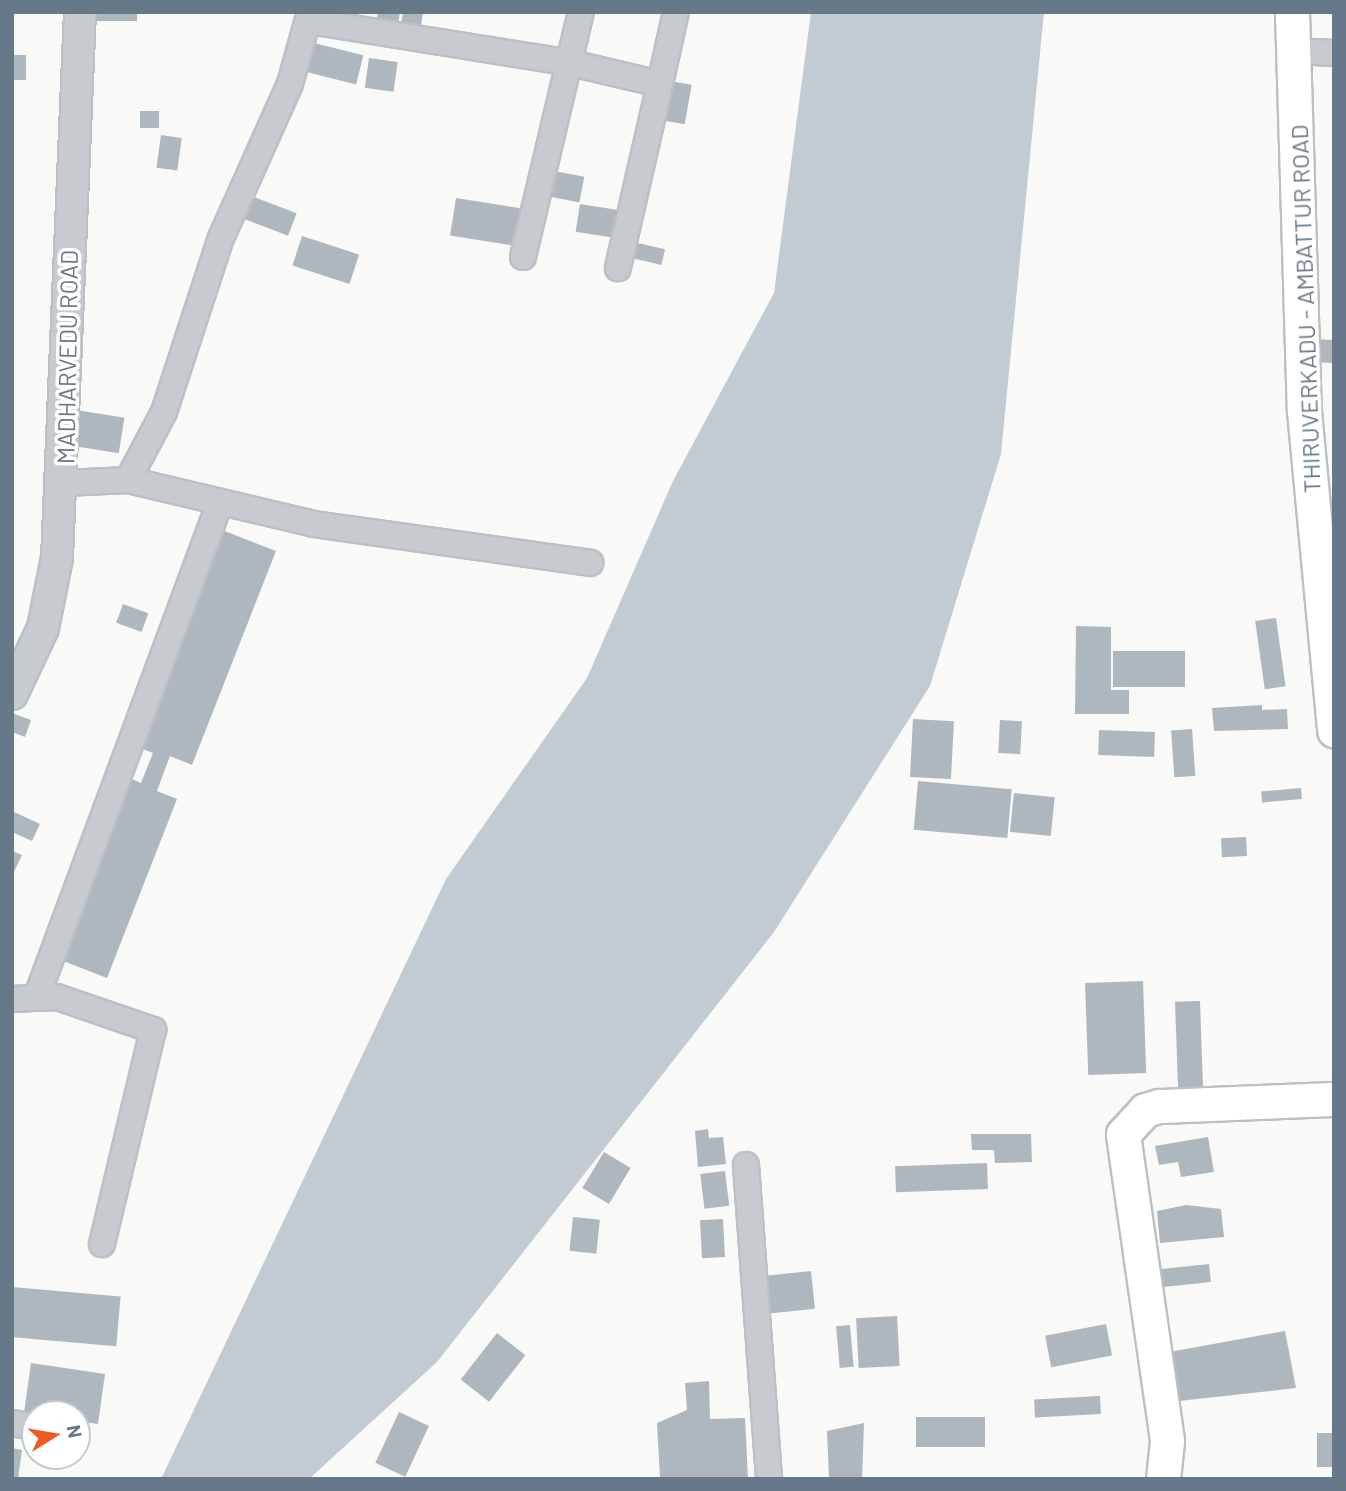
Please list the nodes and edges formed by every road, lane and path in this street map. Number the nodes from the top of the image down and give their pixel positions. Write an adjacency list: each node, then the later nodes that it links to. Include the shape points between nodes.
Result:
1 (80, 12): 14 (street, MADHARVEDU ROAD)
2 (581, 12): 8 (street)
3 (676, 12): 10 (street)
4 (1292, 12): 7 (main road, THIRUVERKADU - AMBATTUR ROAD)
5 (310, 17): 8 (street); 13 (street, via 290,84 222,238 164,412)
6 (1334, 53): 7 (street)
7 (1294, 59): 9 (street); 18 (main road, THIRUVERKADU - AMBATTUR ROAD, via 1304,411)
8 (571, 63): 10 (street); 11 (street)
9 (1334, 69)
10 (660, 85): 12 (street)
11 (523, 257)
12 (618, 268)
13 (128, 480): 14 (street); 15 (street)
14 (64, 483): 17 (street, MADHARVEDU ROAD, via 43,628)
15 (220, 502): 16 (street, via 314,524); 19 (street)
16 (590, 564)
17 (12, 694)
18 (1334, 732)
19 (24, 998): 22 (street, via 153,1030)
20 (1334, 1099): 23 (main road, via 1159,1106 1145,1110 1123,1134)
21 (746, 1165): 24 (street)
22 (102, 1244)
23 (1166, 1477)
24 (769, 1479)

